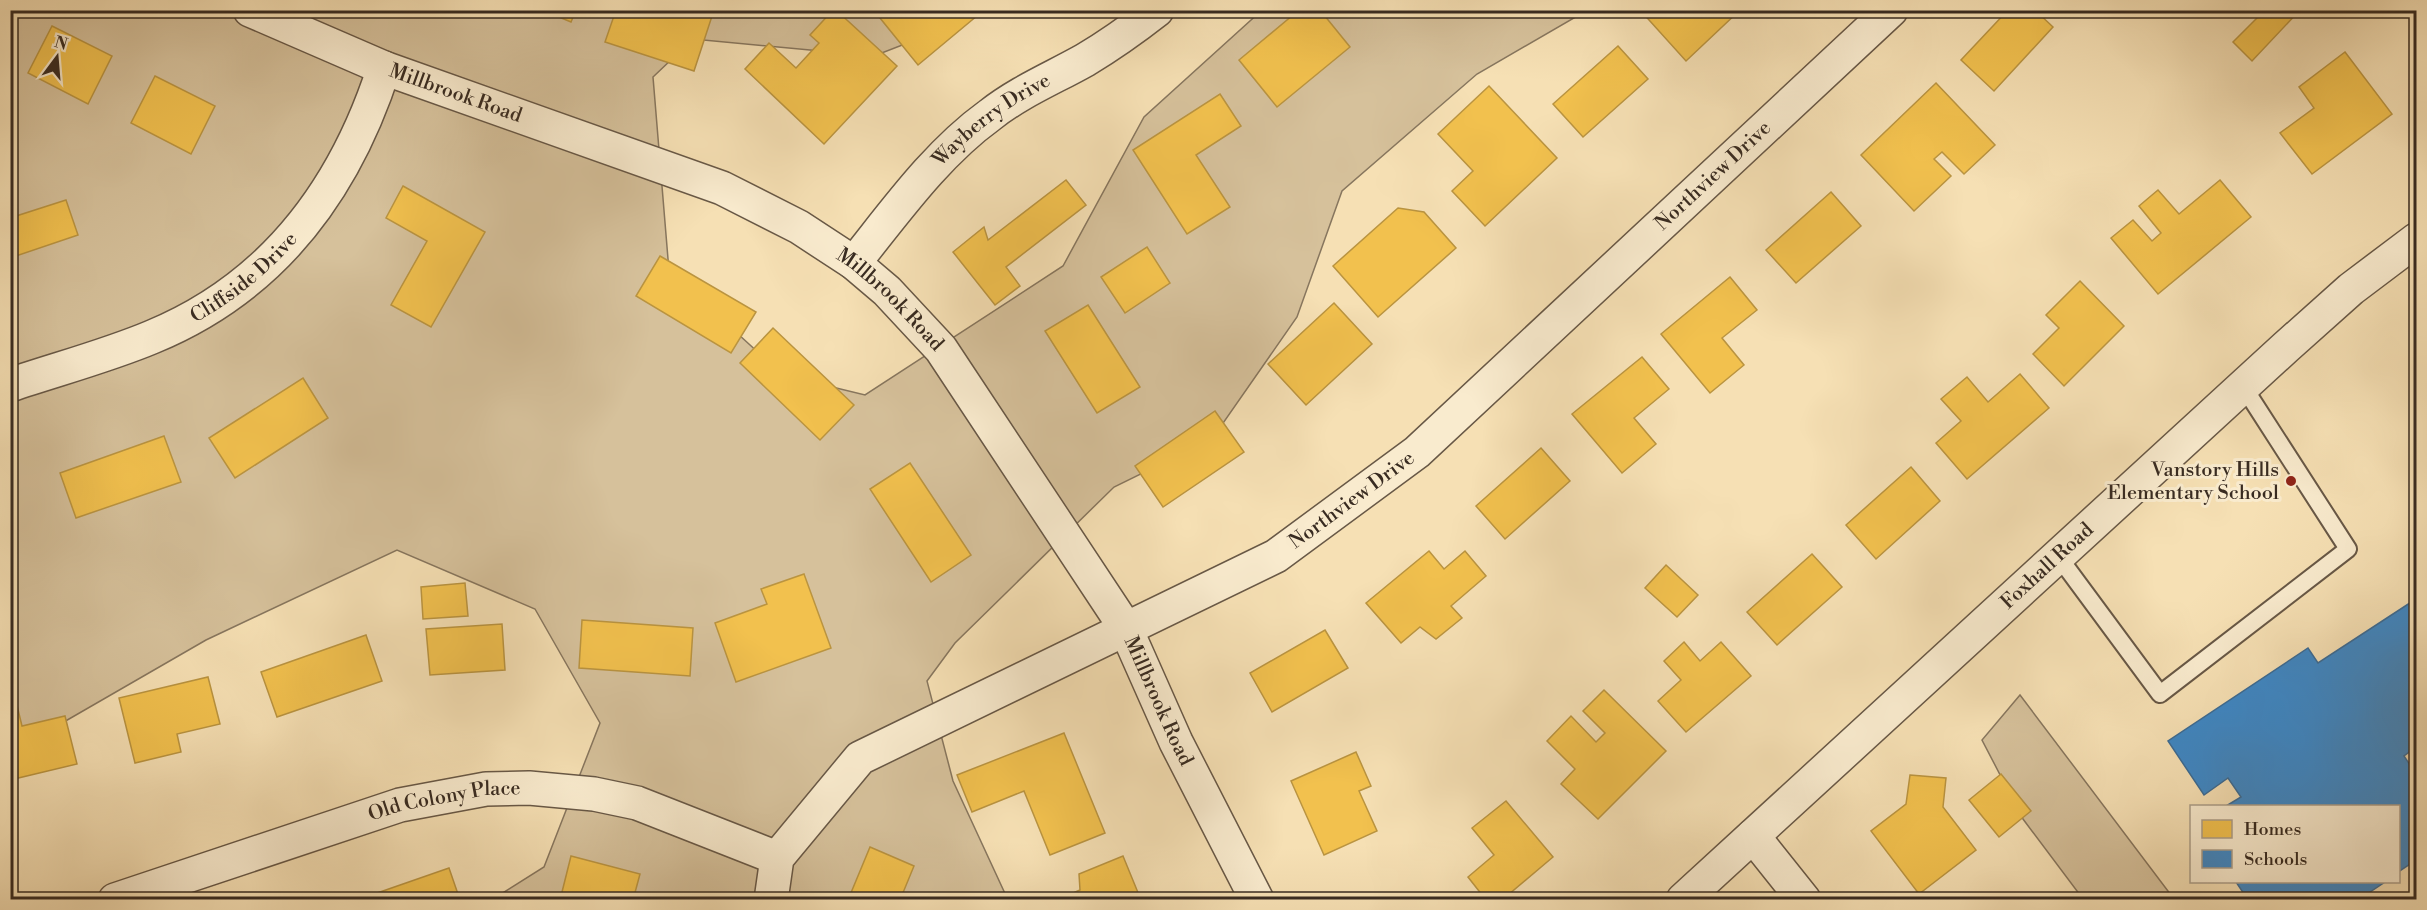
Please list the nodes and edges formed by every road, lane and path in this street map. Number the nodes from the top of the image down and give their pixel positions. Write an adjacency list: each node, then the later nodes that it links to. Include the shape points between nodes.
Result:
1 (250, 10): 4 (street, Millbrook Road)
2 (1157, 10): 6 (street, Wayberry Drive, via 1121,38 1025,90 989,115 956,144)
3 (1891, 10): 10 (street, Northview Drive, via 1417,452 1276,556)
4 (384, 68): 6 (street, Millbrook Road, via 722,188 799,227); 7 (street, Cliffside Drive, via 354,147 332,185 307,220 262,268 219,301 152,337)
5 (2416, 240): 8 (street, Foxhall Road, via 2351,289)
6 (854, 263): 10 (street, Millbrook Road, via 887,291 941,349)
7 (10, 385)
8 (2243, 386): 9 (street, Foxhall Road); 9 (lane, via 2348,549 2160,694)
9 (2058, 556): 11 (street, Foxhall Road)
10 (1125, 627): 12 (street, Northview Drive, via 860,758); 15 (street, Millbrook Road, via 1176,742)
11 (1753, 836): 16 (street, Foxhall Road); 17 (street)
12 (777, 858): 13 (street, Old Colony Place, via 637,803 594,794 486,789 400,805); 14 (street)
13 (115, 900)
14 (771, 900)
15 (1257, 900)
16 (1683, 900)
17 (1804, 900)

